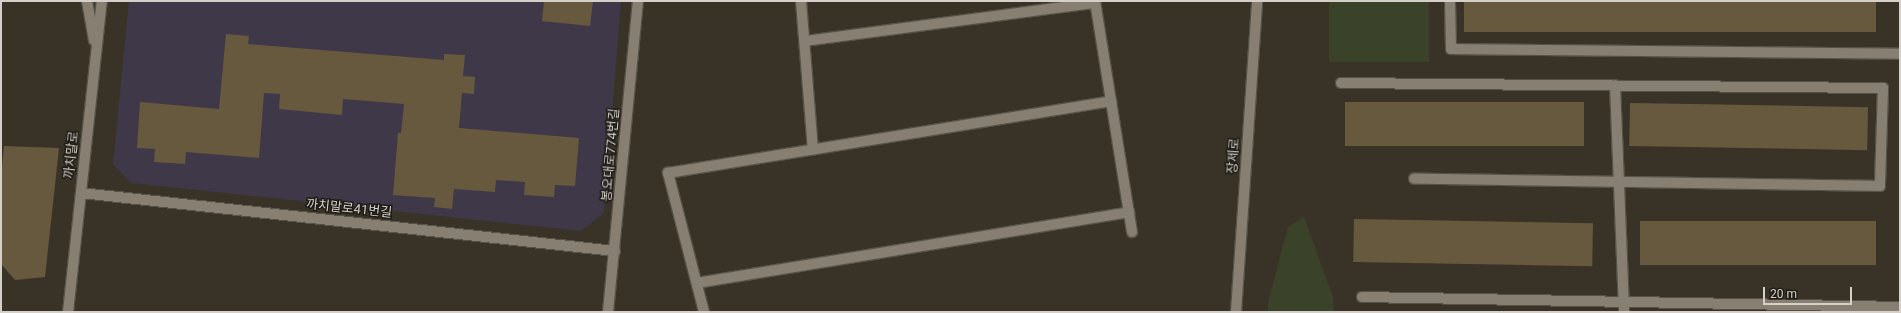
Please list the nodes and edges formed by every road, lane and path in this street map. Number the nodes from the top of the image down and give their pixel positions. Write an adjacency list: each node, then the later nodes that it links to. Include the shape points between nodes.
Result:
1 (87, 1): 9 (street)
2 (102, 1): 9 (street, 까치말로)
3 (638, 1): 20 (street, 봉오대로774번길)
4 (801, 1): 8 (street)
5 (1257, 1): 28 (street, 장제로)
6 (1450, 1): 10 (street, via 1451,49)
7 (1095, 2): 8 (street); 13 (street)
8 (805, 41): 14 (street)
9 (96, 52): 17 (street, 까치말로)
10 (1900, 54)
11 (1341, 83): 12 (street)
12 (1615, 85): 16 (street); 16 (street, via 1883,88 1880,186)
13 (1111, 102): 14 (street); 18 (street)
14 (813, 150): 21 (street, via 668,173)
15 (1414, 179): 16 (street)
16 (1619, 182): 23 (street)
17 (81, 193): 20 (street, 까치말로41번길); 25 (street, 까치말로)
18 (1129, 212): 19 (street); 21 (street)
19 (1132, 232)
20 (615, 251): 26 (street, 봉오대로774번길)
21 (697, 283): 27 (street)
22 (1362, 298): 23 (street)
23 (1624, 307): 24 (street)
24 (1900, 307)
25 (68, 312)
26 (608, 312)
27 (704, 312)
28 (1236, 312)

